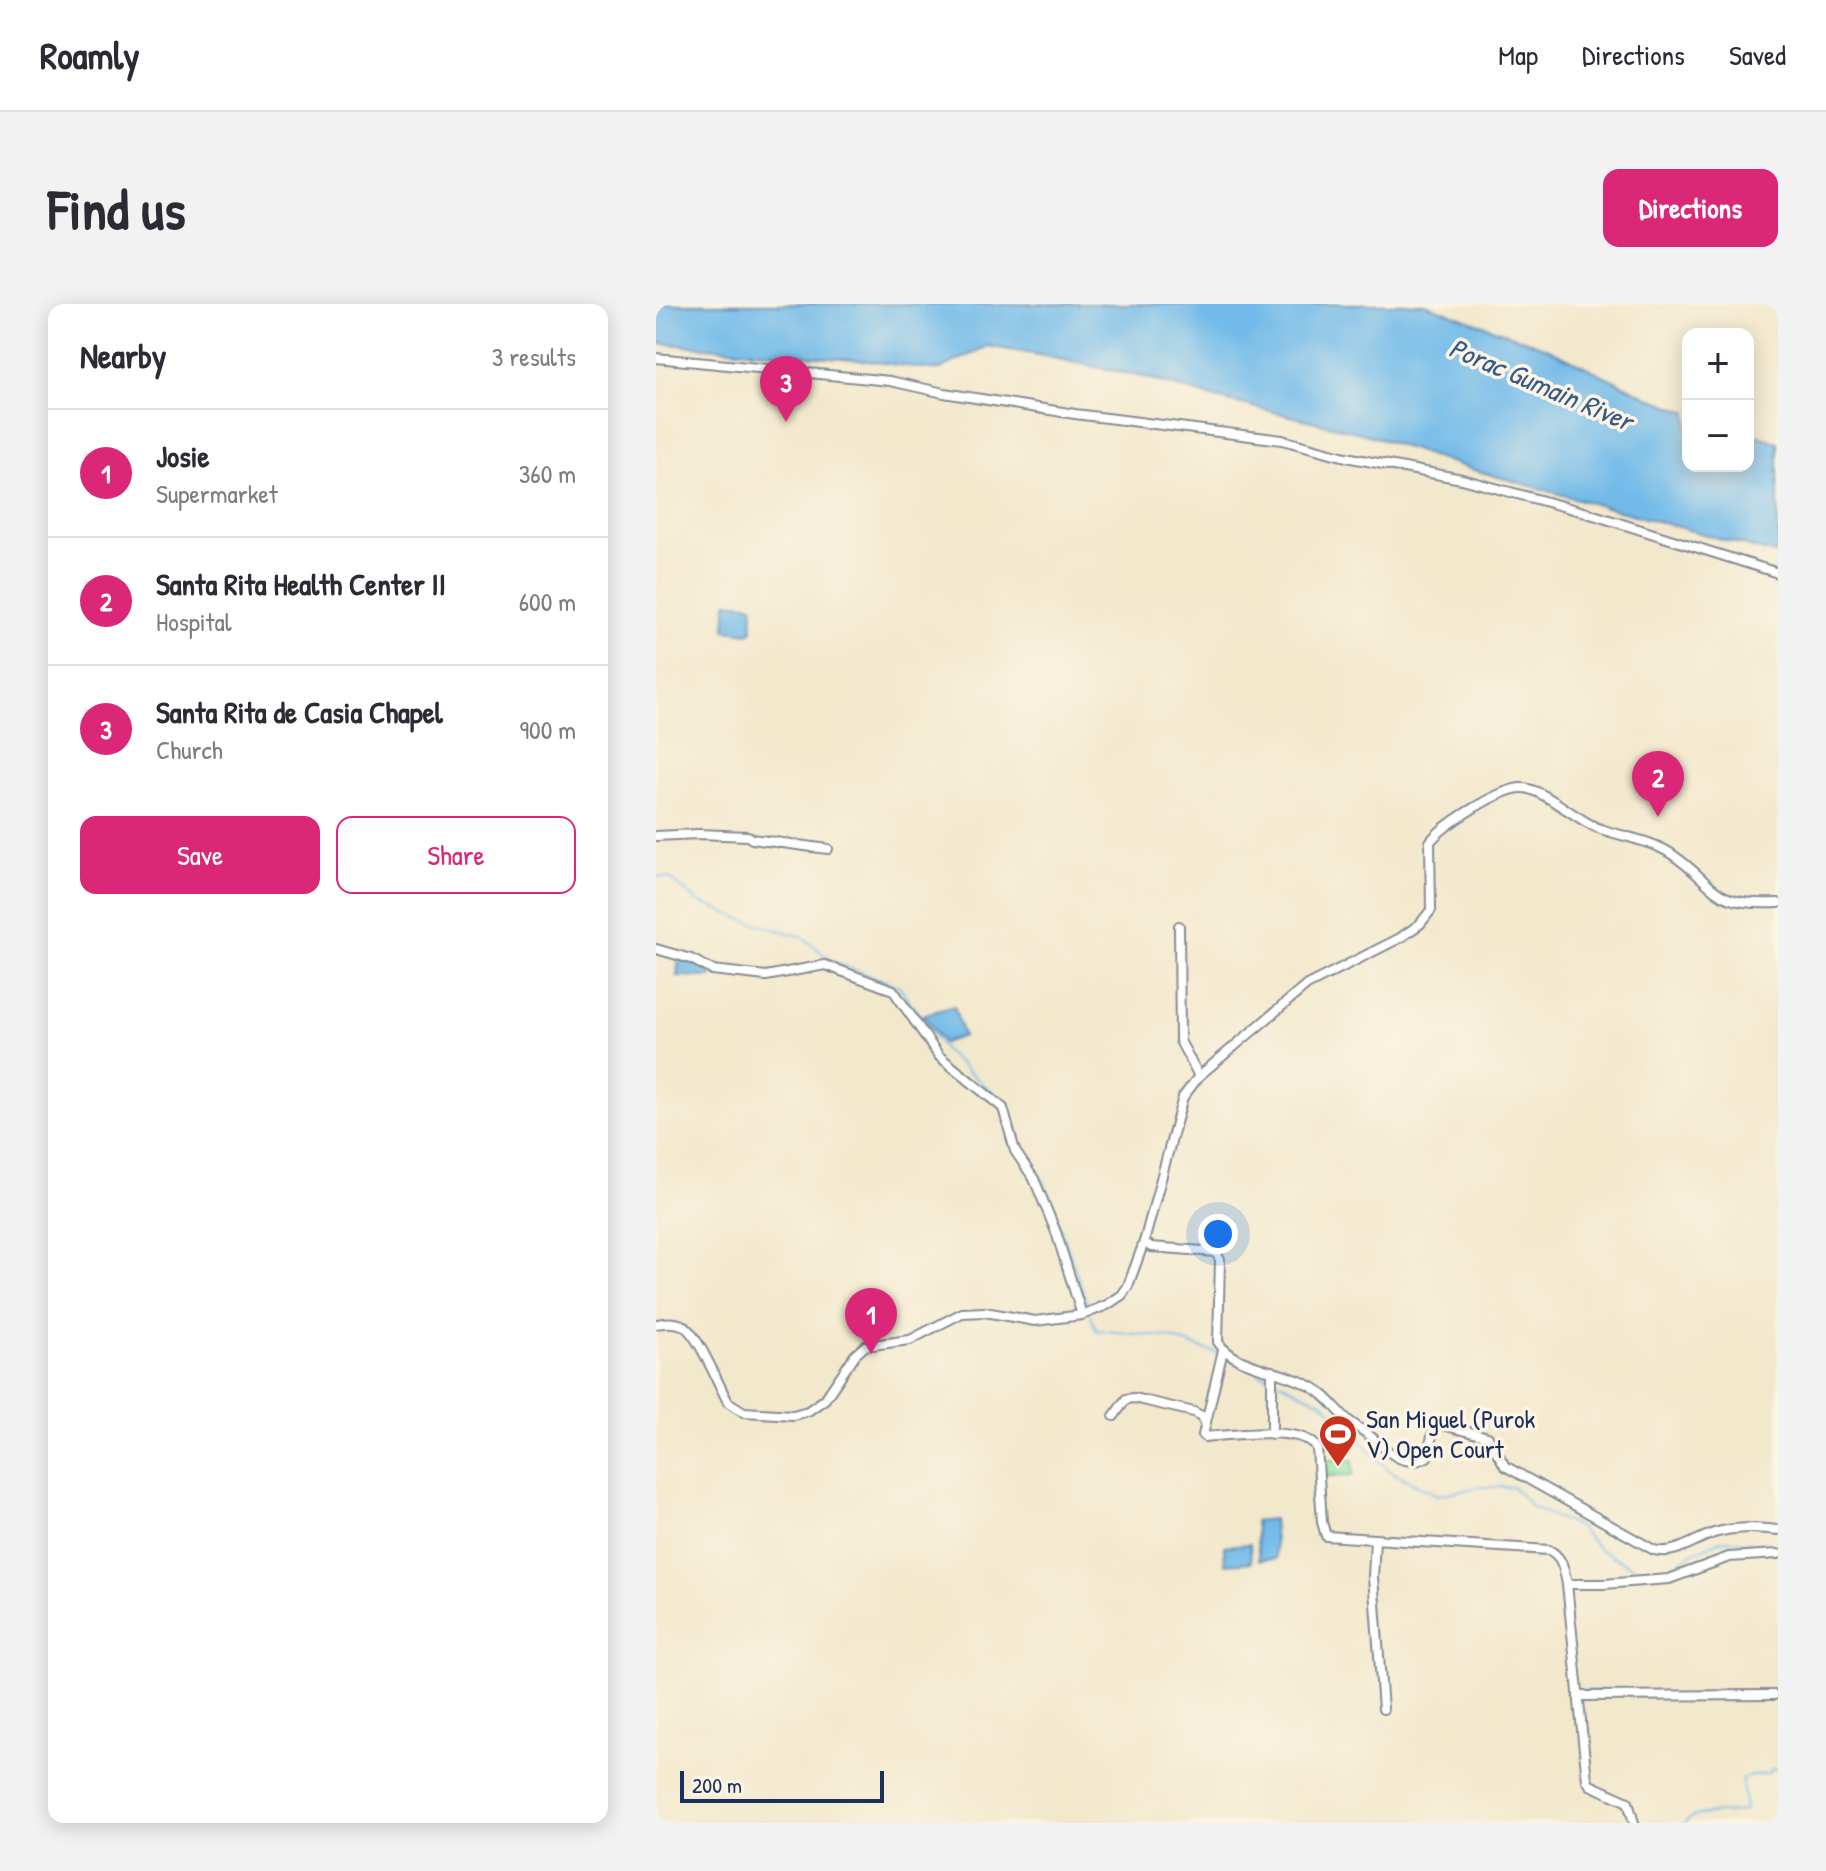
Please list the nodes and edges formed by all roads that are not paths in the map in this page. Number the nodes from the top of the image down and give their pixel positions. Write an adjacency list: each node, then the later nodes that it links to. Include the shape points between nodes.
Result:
1 (656, 358): 2 (street, via 890,381 1060,411 1282,440 1462,479)
2 (1778, 573)
3 (656, 836): 4 (street, via 748,836)
4 (828, 849)
5 (1778, 903): 8 (street, via 1719,896 1672,854 1595,827 1535,792 1515,789 1444,825 1430,842 1431,910 1420,924 1307,985)
6 (1179, 926): 8 (street, via 1180,1041)
7 (656, 949): 10 (street, via 712,970 766,976 825,965 893,990 939,1056 1003,1108 1015,1151 1034,1179 1056,1232)
8 (1199, 1076): 9 (street, via 1183,1097)
9 (1144, 1242): 10 (street, via 1122,1295); 12 (street, via 1216,1252 1218,1342)
10 (1082, 1315): 11 (street, via 1035,1321 962,1313 910,1340 865,1346 825,1399 793,1415 736,1408 683,1325)
11 (656, 1324)
12 (1223, 1350): 13 (street); 15 (street)
13 (1271, 1377): 16 (street); 17 (street, via 1289,1375 1312,1386 1381,1448 1407,1461 1427,1457 1435,1423 1488,1437 1505,1466 1654,1550 1672,1551 1742,1526)
14 (1114, 1416): 15 (street, via 1126,1399 1134,1398 1194,1412)
15 (1204, 1422): 16 (street, via 1205,1437)
16 (1272, 1434): 18 (street, via 1307,1438 1317,1448 1326,1536)
17 (1778, 1530)
18 (1375, 1540): 20 (street, via 1549,1550 1561,1560); 23 (street)
19 (1778, 1554): 20 (street, via 1729,1557 1669,1579)
20 (1567, 1584): 22 (street)
21 (1774, 1695): 22 (street)
22 (1578, 1696): 24 (street, via 1587,1780 1628,1802)
23 (1383, 1709)
24 (1634, 1823)

